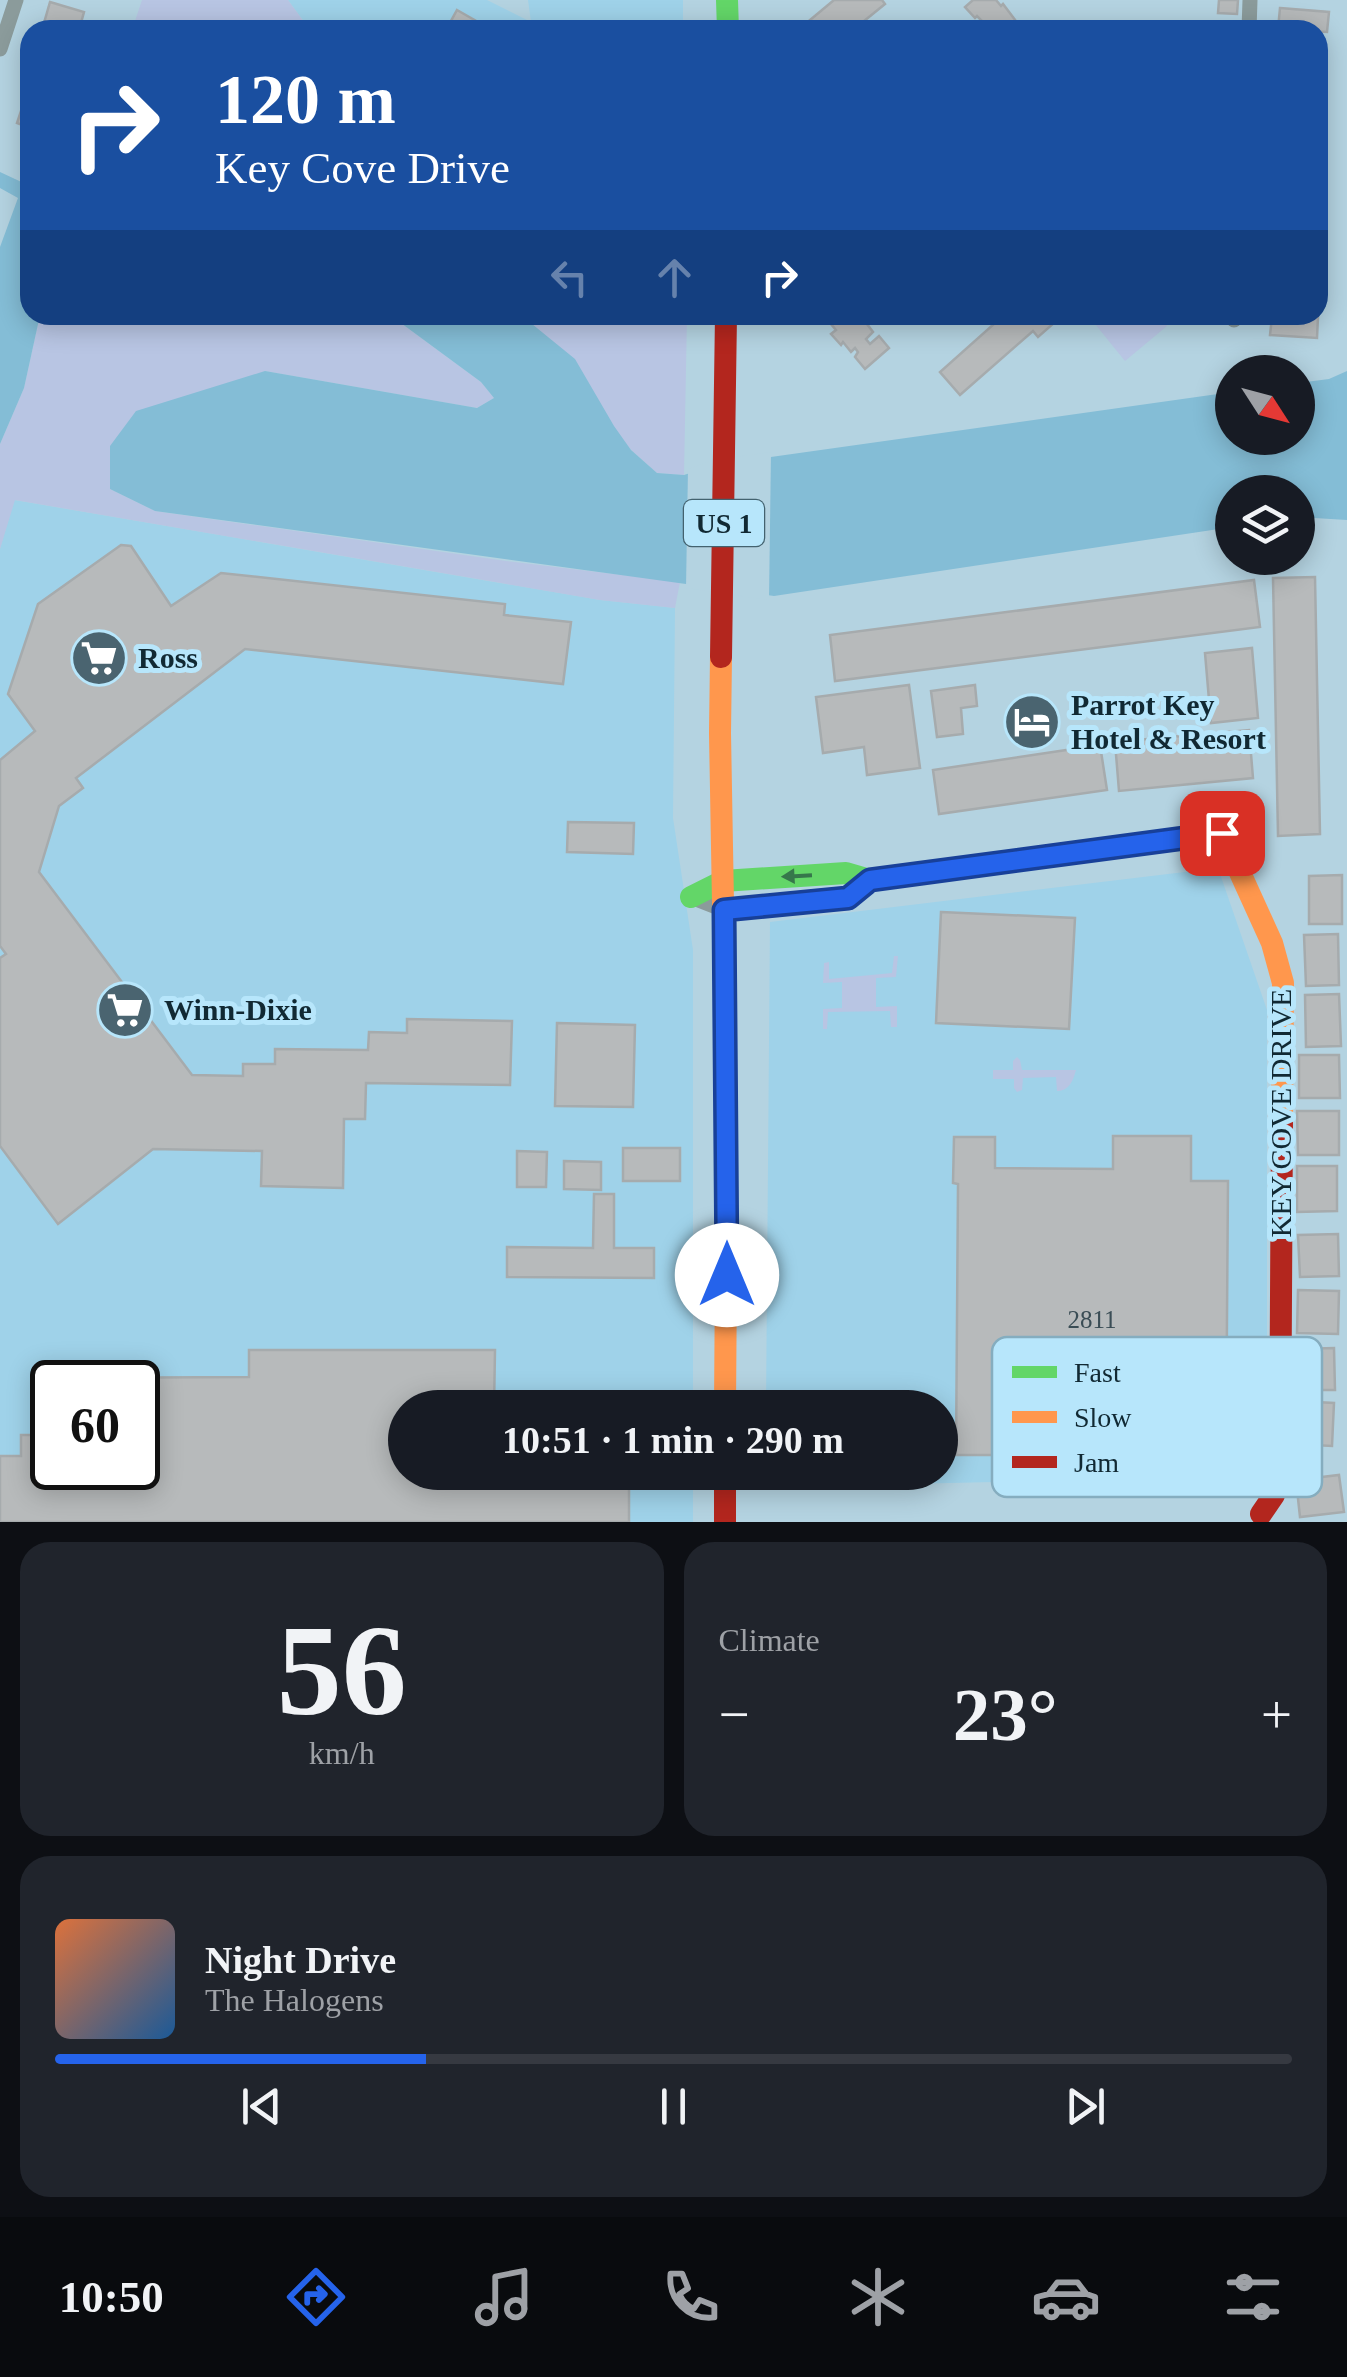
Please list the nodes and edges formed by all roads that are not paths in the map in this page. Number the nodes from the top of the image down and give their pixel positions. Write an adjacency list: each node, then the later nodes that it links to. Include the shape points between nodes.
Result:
1 (16, 0): 2 (street)
2 (0, 50)
3 (726, 325): 5 (street, US 1)
4 (870, 880): 5 (street, KEY COVE DRIVE, one-way to 5, via 846,873); 7 (street, KEY COVE DRIVE, via 848,898); 8 (street, KEY COVE DRIVE, via 1222,833 1284,982)
5 (723, 881): 6 (street, KEY COVE DRIVE); 7 (street, US 1)
6 (690, 896): 7 (street, KEY COVE DRIVE)
7 (724, 910): 9 (street, US 1)
8 (1281, 1337)
9 (725, 1390)
10 (725, 1490): 13 (street)
11 (1273, 1497): 12 (street, KEY COVE DRIVE)
12 (1261, 1514)
13 (725, 1522)

